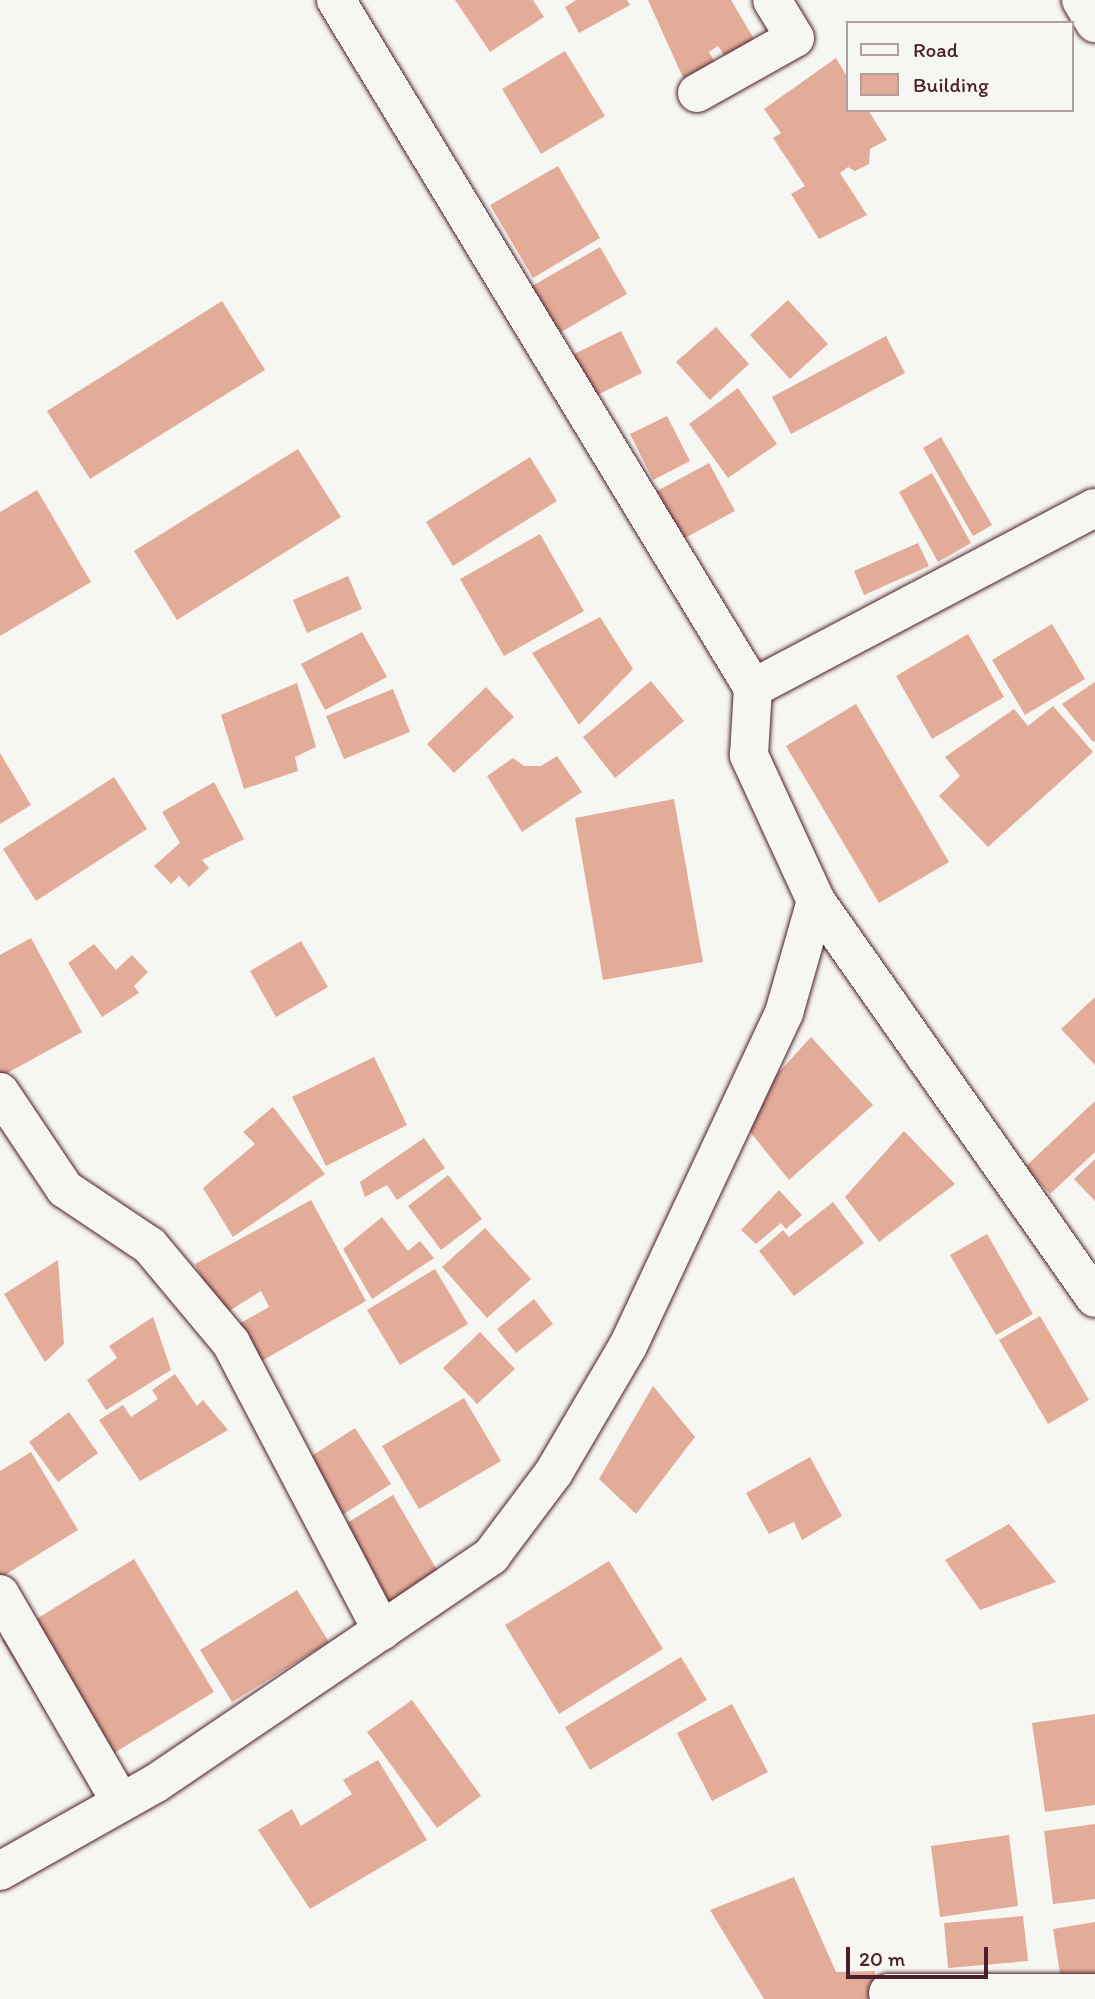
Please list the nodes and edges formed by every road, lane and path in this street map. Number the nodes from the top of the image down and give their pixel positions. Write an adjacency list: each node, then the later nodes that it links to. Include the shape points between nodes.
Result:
1 (336, 0): 7 (street)
2 (772, 0): 5 (street, via 795,38)
3 (1081, 0): 4 (street)
4 (1095, 23)
5 (697, 93)
6 (1095, 508): 7 (street)
7 (753, 688): 8 (street, via 750,755)
8 (816, 901): 10 (street); 12 (street, via 784,1013 726,1140 628,1346 554,1472 491,1556)
9 (0, 1092): 12 (street, via 65,1189 149,1246 231,1343)
10 (1095, 1298)
11 (0, 1594): 13 (street)
12 (382, 1632): 13 (street)
13 (121, 1802): 14 (street)
14 (0, 1871)
15 (888, 1993): 16 (street)
16 (1095, 1993)

